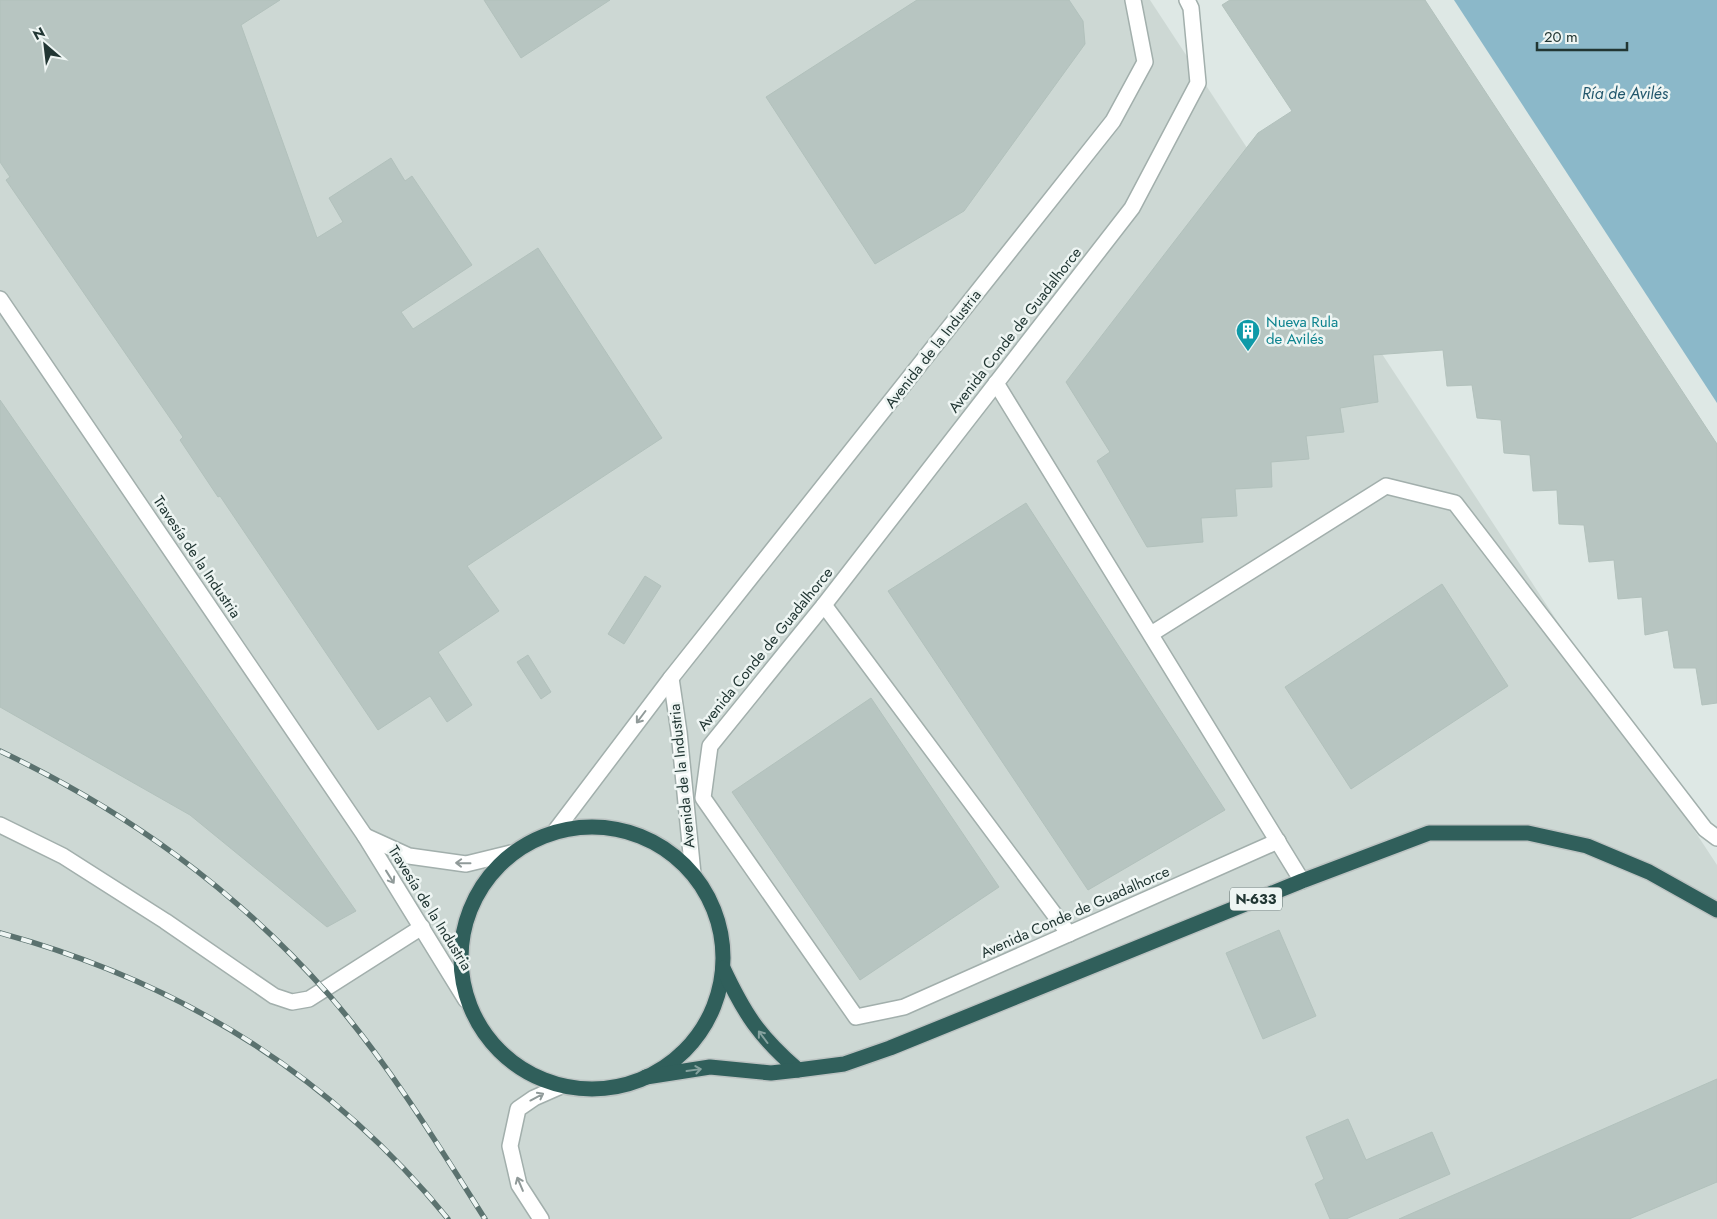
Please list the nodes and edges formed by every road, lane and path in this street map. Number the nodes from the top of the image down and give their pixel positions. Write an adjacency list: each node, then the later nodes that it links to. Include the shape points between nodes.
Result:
1 (1132, 0): 7 (street, Avenida de la Industria, via 1145,62 1113,122)
2 (1187, 0): 4 (street, Avenida Conde de Guadalhorce, via 1191,8 1198,83 1132,208)
3 (0, 299): 10 (street, Travesía de la Industria)
4 (996, 384): 5 (street, Avenida Conde de Guadalhorce); 6 (street)
5 (824, 605): 18 (street); 18 (street, Avenida Conde de Guadalhorce, via 710,746 703,798 856,1017 904,1006)
6 (1151, 634): 11 (street, via 1386,486 1455,503 1705,829); 12 (street)
7 (671, 678): 9 (street, Avenida de la Industria, one-way to 9); 14 (street, Avenida de la Industria)
8 (0, 825): 17 (street, via 63,856 274,996 292,1002 309,999)
9 (556, 830): 13 (highway); 14 (highway, Travesía de la Industria, via 599,825 636,832 681,859)
10 (365, 836): 13 (street, Travesía de la Industria, one-way to 10, via 466,864 409,856); 17 (street, Travesía de la Industria, one-way to 17)
11 (1717, 838)
12 (1278, 841): 15 (street); 18 (street, Avenida Conde de Guadalhorce)
13 (511, 853): 20 (highway, Travesía de la Industria, via 478,889 464,920 459,950)
14 (693, 874): 19 (highway, Travesía de la Industria, via 708,893 723,938)
15 (1302, 881): 16 (highway, N-633, via 1429,833 1528,833 1588,846 1649,872); 21 (highway, N-633, via 890,1048 844,1064)
16 (1717, 910)
17 (422, 927): 20 (street, Travesía de la Industria)
18 (1069, 934)
19 (722, 966): 21 (highway, one-way to 19, via 768,1043 741,1007); 22 (highway, Travesía de la Industria, via 721,989 704,1028 671,1064)
20 (466, 1000): 23 (highway, Travesía de la Industria, via 501,1055 531,1076)
21 (798, 1070): 22 (highway, one-way to 21, via 710,1067 771,1073)
22 (646, 1077): 23 (highway, Travesía de la Industria, via 628,1085 595,1090)
23 (559, 1087): 24 (street, Travesía de la Industria, one-way to 23, via 519,1185 510,1146 518,1109)
24 (541, 1219)

